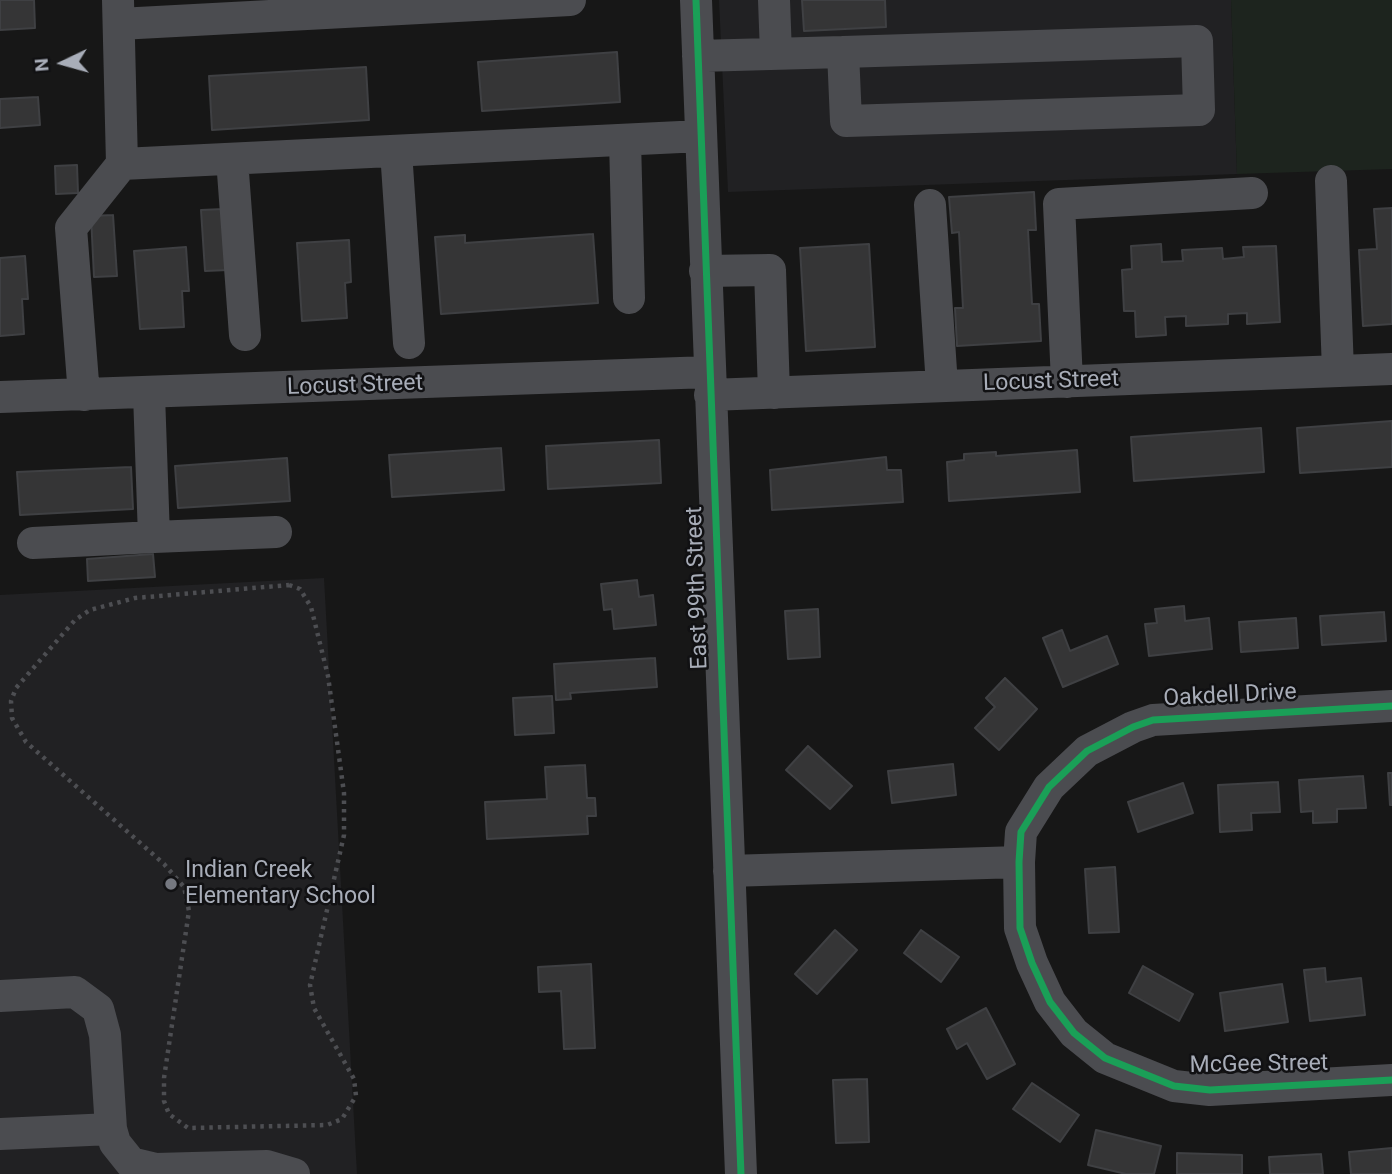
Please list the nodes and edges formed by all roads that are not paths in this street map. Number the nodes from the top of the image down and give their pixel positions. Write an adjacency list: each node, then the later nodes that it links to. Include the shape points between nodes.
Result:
1 (570, 0): 4 (street)
2 (696, 0): 7 (street, East 99th Street)
3 (774, 0): 6 (street)
4 (119, 12): 12 (street)
5 (843, 52): 5 (street, via 1197,41 1199,110 846,121); 6 (street)
6 (776, 54): 7 (street)
7 (698, 57): 8 (street, East 99th Street)
8 (701, 136): 9 (street); 16 (street, East 99th Street)
9 (625, 139): 10 (street); 17 (street)
10 (396, 151): 11 (street); 19 (street)
11 (232, 159): 12 (street); 18 (street)
12 (122, 164): 27 (street, via 71,228)
13 (1331, 181): 21 (street)
14 (1252, 193): 22 (street, via 1059,204)
15 (930, 205): 24 (street)
16 (705, 271): 23 (street, East 99th Street); 25 (street, via 770,270)
17 (629, 298)
18 (245, 335)
19 (409, 343)
20 (1392, 369): 21 (street, Locust Street)
21 (1338, 371): 22 (street, Locust Street)
22 (1067, 382): 24 (street, Locust Street)
23 (709, 384): 25 (street, Locust Street); 26 (street, Locust Street); 34 (street, East 99th Street)
24 (942, 386): 25 (street, Locust Street)
25 (774, 393)
26 (149, 394): 27 (street, Locust Street); 30 (street)
27 (84, 395): 28 (street, Locust Street)
28 (0, 397)
29 (276, 532): 30 (street)
30 (154, 537): 31 (street)
31 (33, 543)
32 (1392, 706): 33 (street, Oakdell Drive, via 1153,720 1133,727 1087,751 1049,787 1021,832)
33 (1019, 862): 34 (street); 36 (street, McGee Street, via 1020,928 1032,963 1050,1002 1074,1032 1105,1058 1174,1086 1209,1090)
34 (729, 871): 40 (street, East 99th Street)
35 (0, 996): 37 (street, via 75,992 98,1009 105,1035)
36 (1392, 1080)
37 (111, 1129): 38 (street); 39 (street, via 124,1155 142,1167 267,1166)
38 (0, 1134)
39 (294, 1174)
40 (741, 1174)

